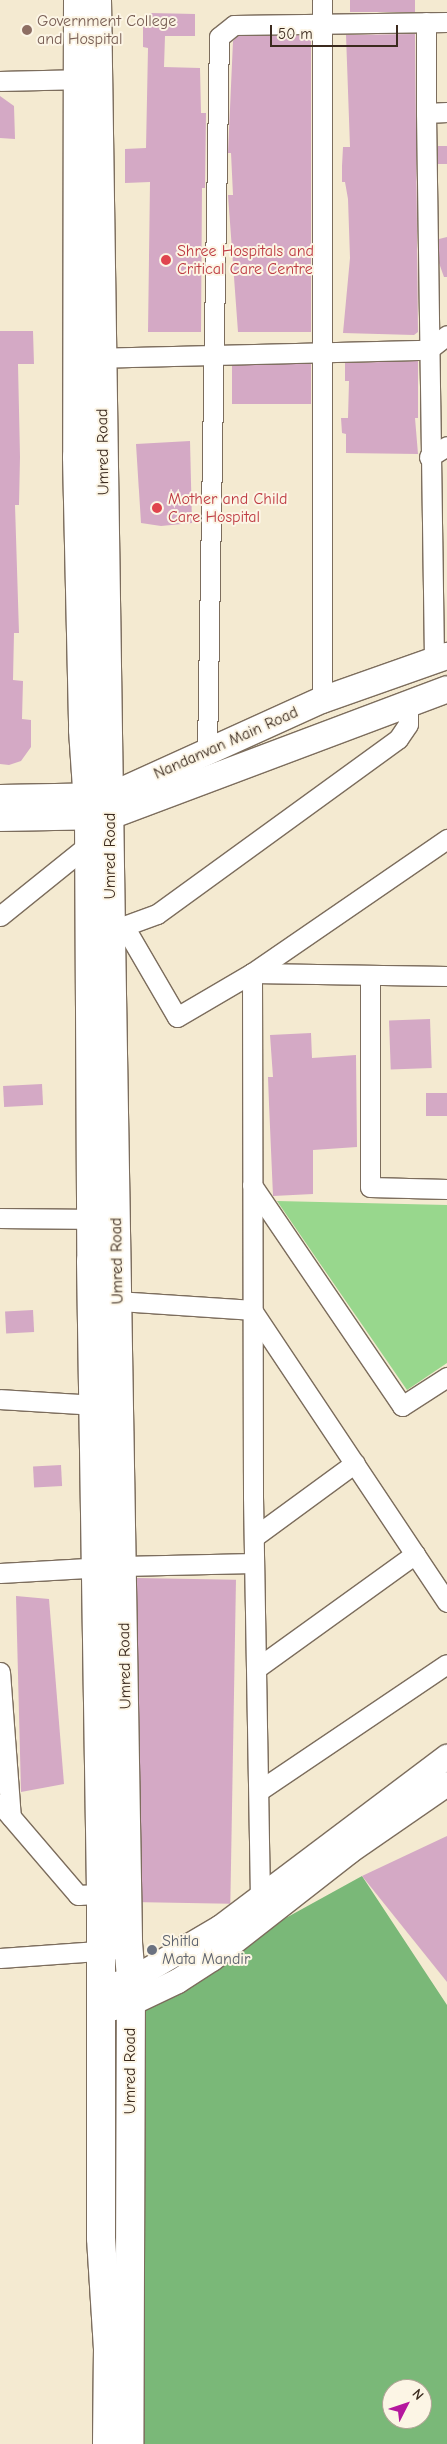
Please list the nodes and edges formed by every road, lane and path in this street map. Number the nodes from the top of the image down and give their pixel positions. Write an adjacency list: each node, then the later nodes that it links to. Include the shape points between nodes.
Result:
1 (72, 0): 7 (street)
2 (322, 0): 6 (street)
3 (93, 2): 7 (main road); 8 (main road)
4 (426, 22): 5 (street); 6 (street); 11 (street)
5 (447, 22)
6 (322, 26): 14 (street, via 234,25 219,37); 15 (street)
7 (77, 32): 8 (main road)
8 (88, 79): 9 (street); 16 (main road, Umred Road)
9 (0, 81)
10 (447, 112): 11 (street)
11 (426, 113): 13 (street)
12 (447, 335): 13 (street)
13 (428, 350): 15 (street); 18 (street)
14 (212, 353): 15 (street); 16 (street); 25 (street)
15 (322, 354): 23 (street)
16 (89, 358): 27 (main road, Umred Road)
17 (447, 446): 18 (street)
18 (429, 457): 20 (street)
19 (447, 538): 20 (street)
20 (431, 549): 21 (street)
21 (440, 658): 23 (main road, Nandanvan Main Road)
22 (447, 688): 24 (main road)
23 (322, 700): 25 (main road, Nandanvan Main Road)
24 (408, 701): 27 (main road); 32 (street, via 408,724 398,740 157,914)
25 (206, 751): 27 (main road, Nandanvan Main Road)
26 (0, 798): 27 (main road, Nandanvan Main Road)
27 (99, 806): 28 (main road); 30 (main road, Umred Road)
28 (0, 818)
29 (447, 839): 33 (street)
30 (99, 845): 31 (street); 32 (main road, Umred Road)
31 (0, 916)
32 (108, 927): 33 (street, via 177,1017); 39 (main road); 40 (main road, Umred Road)
33 (252, 974): 34 (street); 36 (street)
34 (370, 975): 35 (street); 37 (street, via 370,1187)
35 (447, 976)
36 (252, 1186): 41 (street); 42 (street, via 402,1406)
37 (447, 1189)
38 (0, 1218): 39 (street)
39 (91, 1219): 44 (main road)
40 (118, 1301): 41 (street); 49 (main road, Umred Road)
41 (252, 1310): 45 (street); 46 (street)
42 (447, 1378)
43 (0, 1399): 44 (street)
44 (95, 1405): 50 (main road)
45 (355, 1463): 46 (street); 47 (street)
46 (254, 1537): 48 (street)
47 (415, 1554): 52 (street); 54 (street)
48 (254, 1563): 49 (street); 54 (street)
49 (122, 1566): 50 (street); 60 (main road, Umred Road)
50 (96, 1567): 51 (street); 59 (main road)
51 (0, 1573)
52 (447, 1602)
53 (447, 1664): 58 (street)
54 (257, 1668): 58 (street)
55 (0, 1672): 61 (street)
56 (447, 1756): 64 (street)
57 (447, 1784): 68 (street, via 350,1851 212,1959 178,1981)
58 (260, 1790): 64 (street)
59 (98, 1792): 60 (main road); 62 (main road)
60 (127, 1792): 63 (main road, Umred Road)
61 (5, 1810): 62 (street, via 78,1895)
62 (101, 1892): 63 (street); 66 (main road)
63 (128, 1895): 65 (main road, Umred Road)
64 (260, 1895): 68 (street)
65 (128, 1948): 66 (street); 68 (main road, Umred Road)
66 (100, 1950): 67 (street); 69 (main road)
67 (0, 1958)
68 (131, 1992): 69 (street); 70 (main road, Umred Road)
69 (101, 1999): 71 (main road)
70 (130, 2192): 71 (main road); 73 (main road, Umred Road)
71 (102, 2193): 72 (main road, via 101,2238 108,2348)
72 (107, 2444)
73 (129, 2444)

